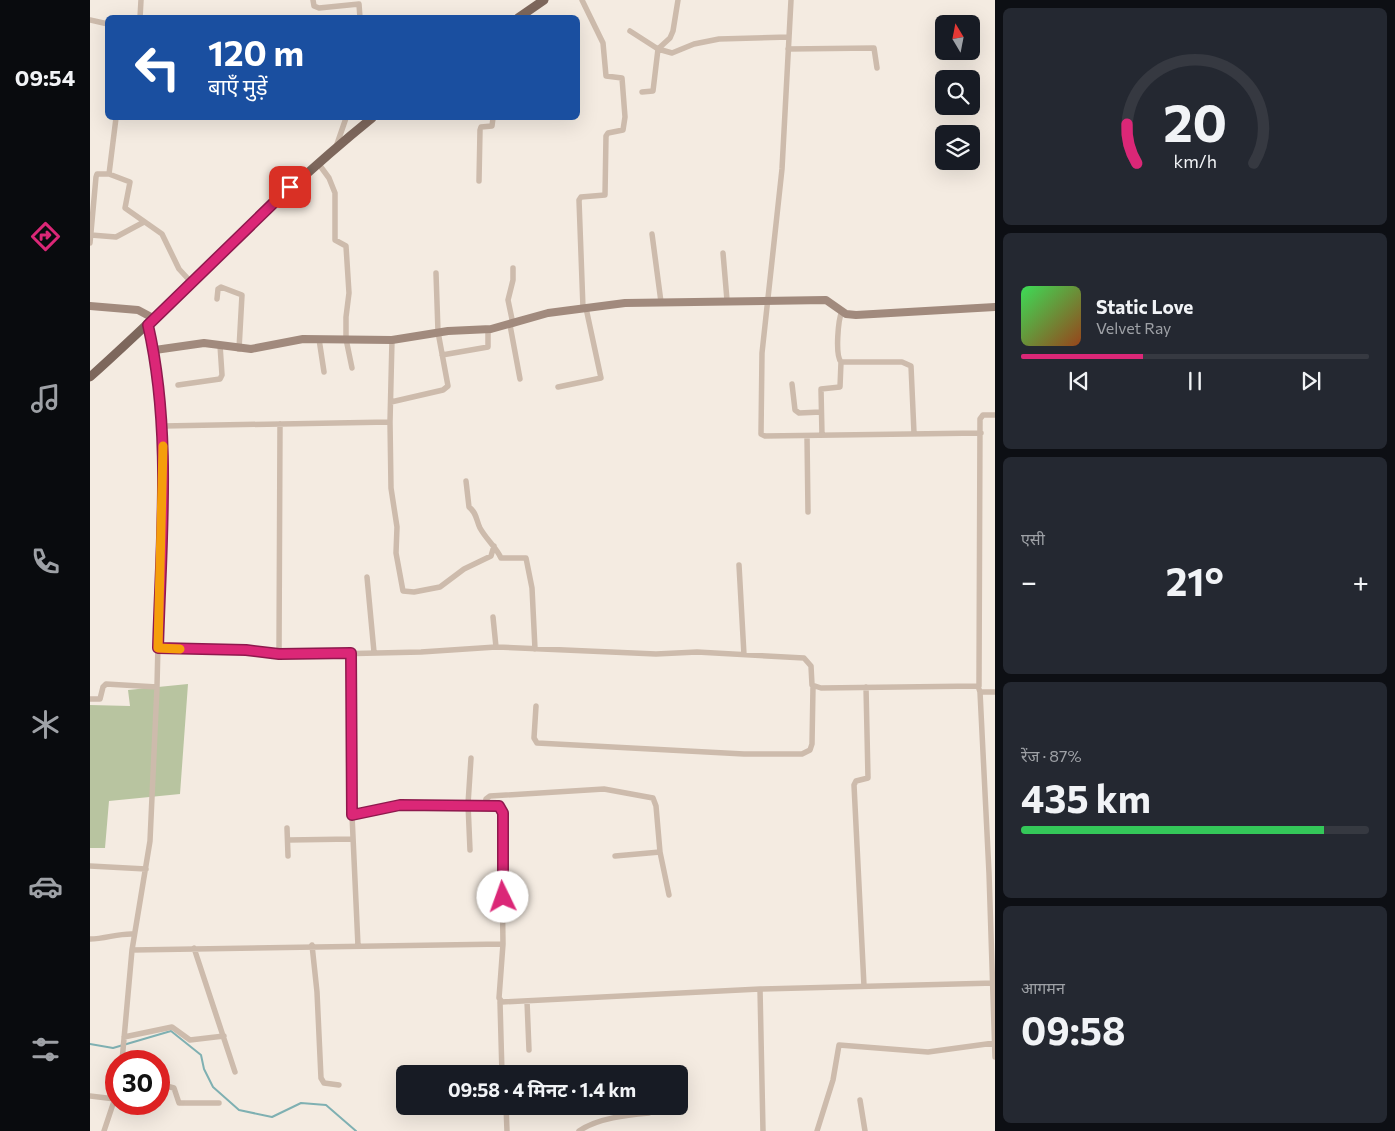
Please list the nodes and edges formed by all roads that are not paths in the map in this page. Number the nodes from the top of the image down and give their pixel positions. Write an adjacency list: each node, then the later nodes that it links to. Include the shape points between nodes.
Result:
1 (141, 0): 8 (street)
2 (313, 0): 7 (street, via 314,6 319,8)
3 (544, 0): 10 (main road)
4 (582, 0): 41 (street, via 603,43 606,76 622,78 625,117 623,130 606,136 605,195 581,197 579,200)
5 (678, 0): 15 (street, via 673,31)
6 (791, 0): 14 (street)
7 (359, 2): 9 (street)
8 (140, 15)
9 (360, 15)
10 (522, 15)
11 (90, 20): 12 (street)
12 (105, 23)
13 (630, 31): 15 (street)
14 (789, 37): 15 (street, via 720,39 694,44 676,52); 16 (street)
15 (658, 49): 18 (street, via 653,91)
16 (788, 49): 17 (street, via 874,48); 37 (street, via 782,169)
17 (877, 68)
18 (642, 92)
19 (116, 120): 25 (street)
20 (345, 120): 23 (street)
21 (370, 120): 23 (main road)
22 (493, 120): 26 (street, via 492,126 481,127 480,130)
23 (336, 147): 24 (main road)
24 (318, 163): 34 (main road); 48 (street, via 329,178 334,193 335,240 346,246 349,293)
25 (109, 174): 27 (street, via 130,182 125,208); 29 (street, via 97,174 96,177)
26 (479, 181)
27 (144, 222): 29 (street, via 116,237); 34 (street, via 162,234 179,269)
28 (652, 234): 38 (street)
29 (91, 235): 30 (street)
30 (90, 243)
31 (723, 253): 36 (street)
32 (513, 268): 44 (street, via 508,300)
33 (436, 273): 46 (street)
34 (191, 282): 43 (main road)
35 (217, 299): 51 (street, via 221,286 242,295)
36 (726, 300): 37 (street); 38 (street)
37 (768, 300): 42 (street, via 826,300); 70 (street, via 762,361 761,434)
38 (661, 302): 41 (street)
39 (90, 306): 43 (street, via 138,310)
40 (995, 307): 42 (street, via 856,315)
41 (585, 308): 44 (street, via 541,314); 61 (street, via 601,378)
42 (842, 311): 54 (street, via 838,356)
43 (151, 322): 52 (street); 57 (main road)
44 (511, 324): 45 (street); 58 (street)
45 (488, 329): 46 (street); 53 (street, via 488,347)
46 (438, 332): 49 (street); 53 (street)
47 (319, 339): 48 (street); 51 (street); 56 (street)
48 (346, 339): 49 (street); 55 (street)
49 (392, 340): 62 (street)
50 (220, 345): 51 (street); 52 (street, via 204,343); 60 (street, via 220,379)
51 (239, 349)
52 (155, 350): 67 (street)
53 (442, 355): 62 (street, via 446,388)
54 (841, 362): 63 (street, via 840,387 821,389); 68 (street, via 909,364)
55 (352, 368)
56 (324, 372)
57 (90, 377)
58 (520, 379)
59 (792, 384): 63 (street, via 795,410 799,413)
60 (178, 385)
61 (558, 386)
62 (391, 402): 65 (street)
63 (821, 412): 71 (street)
64 (995, 415): 69 (street, via 981,417)
65 (390, 422): 66 (street); 74 (street, via 396,554 403,592 423,591 446,584 464,569 488,559)
66 (280, 424): 67 (street); 83 (street)
67 (163, 426): 79 (street)
68 (914, 433): 69 (street); 71 (street)
69 (981, 434): 88 (street)
70 (807, 436): 71 (street); 73 (street)
71 (822, 436)
72 (466, 481): 74 (street, via 467,504)
73 (808, 512)
74 (494, 546): 80 (street, via 502,559 526,558 532,588)
75 (739, 565): 84 (street)
76 (367, 577): 81 (street)
77 (493, 618): 78 (street)
78 (496, 647): 80 (street); 81 (street)
79 (158, 648): 83 (street); 85 (street)
80 (535, 649): 84 (street)
81 (374, 652): 82 (street)
82 (351, 653): 83 (street); 95 (street)
83 (279, 654)
84 (744, 655): 86 (street, via 804,658 811,666)
85 (157, 687): 90 (street, via 106,684 100,699); 104 (street)
86 (814, 687): 87 (street); 91 (street, via 812,744 810,750 802,754 537,743 534,738)
87 (866, 687): 88 (street); 114 (street, via 868,778 856,781 854,785)
88 (979, 689): 89 (street); 113 (street)
89 (995, 692)
90 (90, 699)
91 (536, 706)
92 (472, 758): 93 (street)
93 (468, 804): 94 (street); 95 (street, via 390,805); 99 (street)
94 (485, 805): 100 (street, via 490,796 604,790 650,796 655,800); 108 (street, via 499,806 502,810)
95 (352, 815): 98 (street)
96 (287, 828): 97 (street)
97 (288, 840): 98 (street); 101 (street)
98 (353, 840): 110 (street)
99 (470, 850)
100 (660, 852): 102 (street); 105 (street)
101 (288, 856)
102 (615, 856)
103 (90, 866): 104 (street)
104 (146, 869): 106 (street)
105 (669, 895)
106 (134, 934): 107 (street, via 119,933 109,938); 112 (street)
107 (90, 939)
108 (503, 944): 110 (street); 117 (street)
109 (312, 945): 110 (street); 111 (street); 126 (street, via 321,1078 324,1083)
110 (358, 946)
111 (194, 948): 112 (street); 118 (street)
112 (132, 950): 120 (street)
113 (993, 983): 114 (street); 119 (street)
114 (864, 986): 115 (street)
115 (760, 989): 116 (street); 138 (street)
116 (527, 1001): 117 (street); 122 (street)
117 (500, 1002): 124 (street)
118 (224, 1036): 120 (street, via 190,1040 172,1026); 125 (street)
119 (994, 1041): 123 (street); 139 (street, via 921,1052 839,1045 833,1080)
120 (124, 1043): 121 (street)
121 (123, 1050)
122 (529, 1050)
123 (995, 1057)
124 (502, 1065)
125 (235, 1072)
126 (339, 1085)
127 (170, 1087): 131 (street, via 174,1088 179,1102)
128 (90, 1096): 129 (street)
129 (105, 1097)
130 (860, 1100): 140 (street)
131 (219, 1103)
132 (110, 1115): 135 (street)
133 (506, 1115): 136 (street)
134 (634, 1115): 137 (street)
135 (104, 1131)
136 (507, 1131)
137 (579, 1131)
138 (763, 1131)
139 (817, 1131)
140 (865, 1131)

